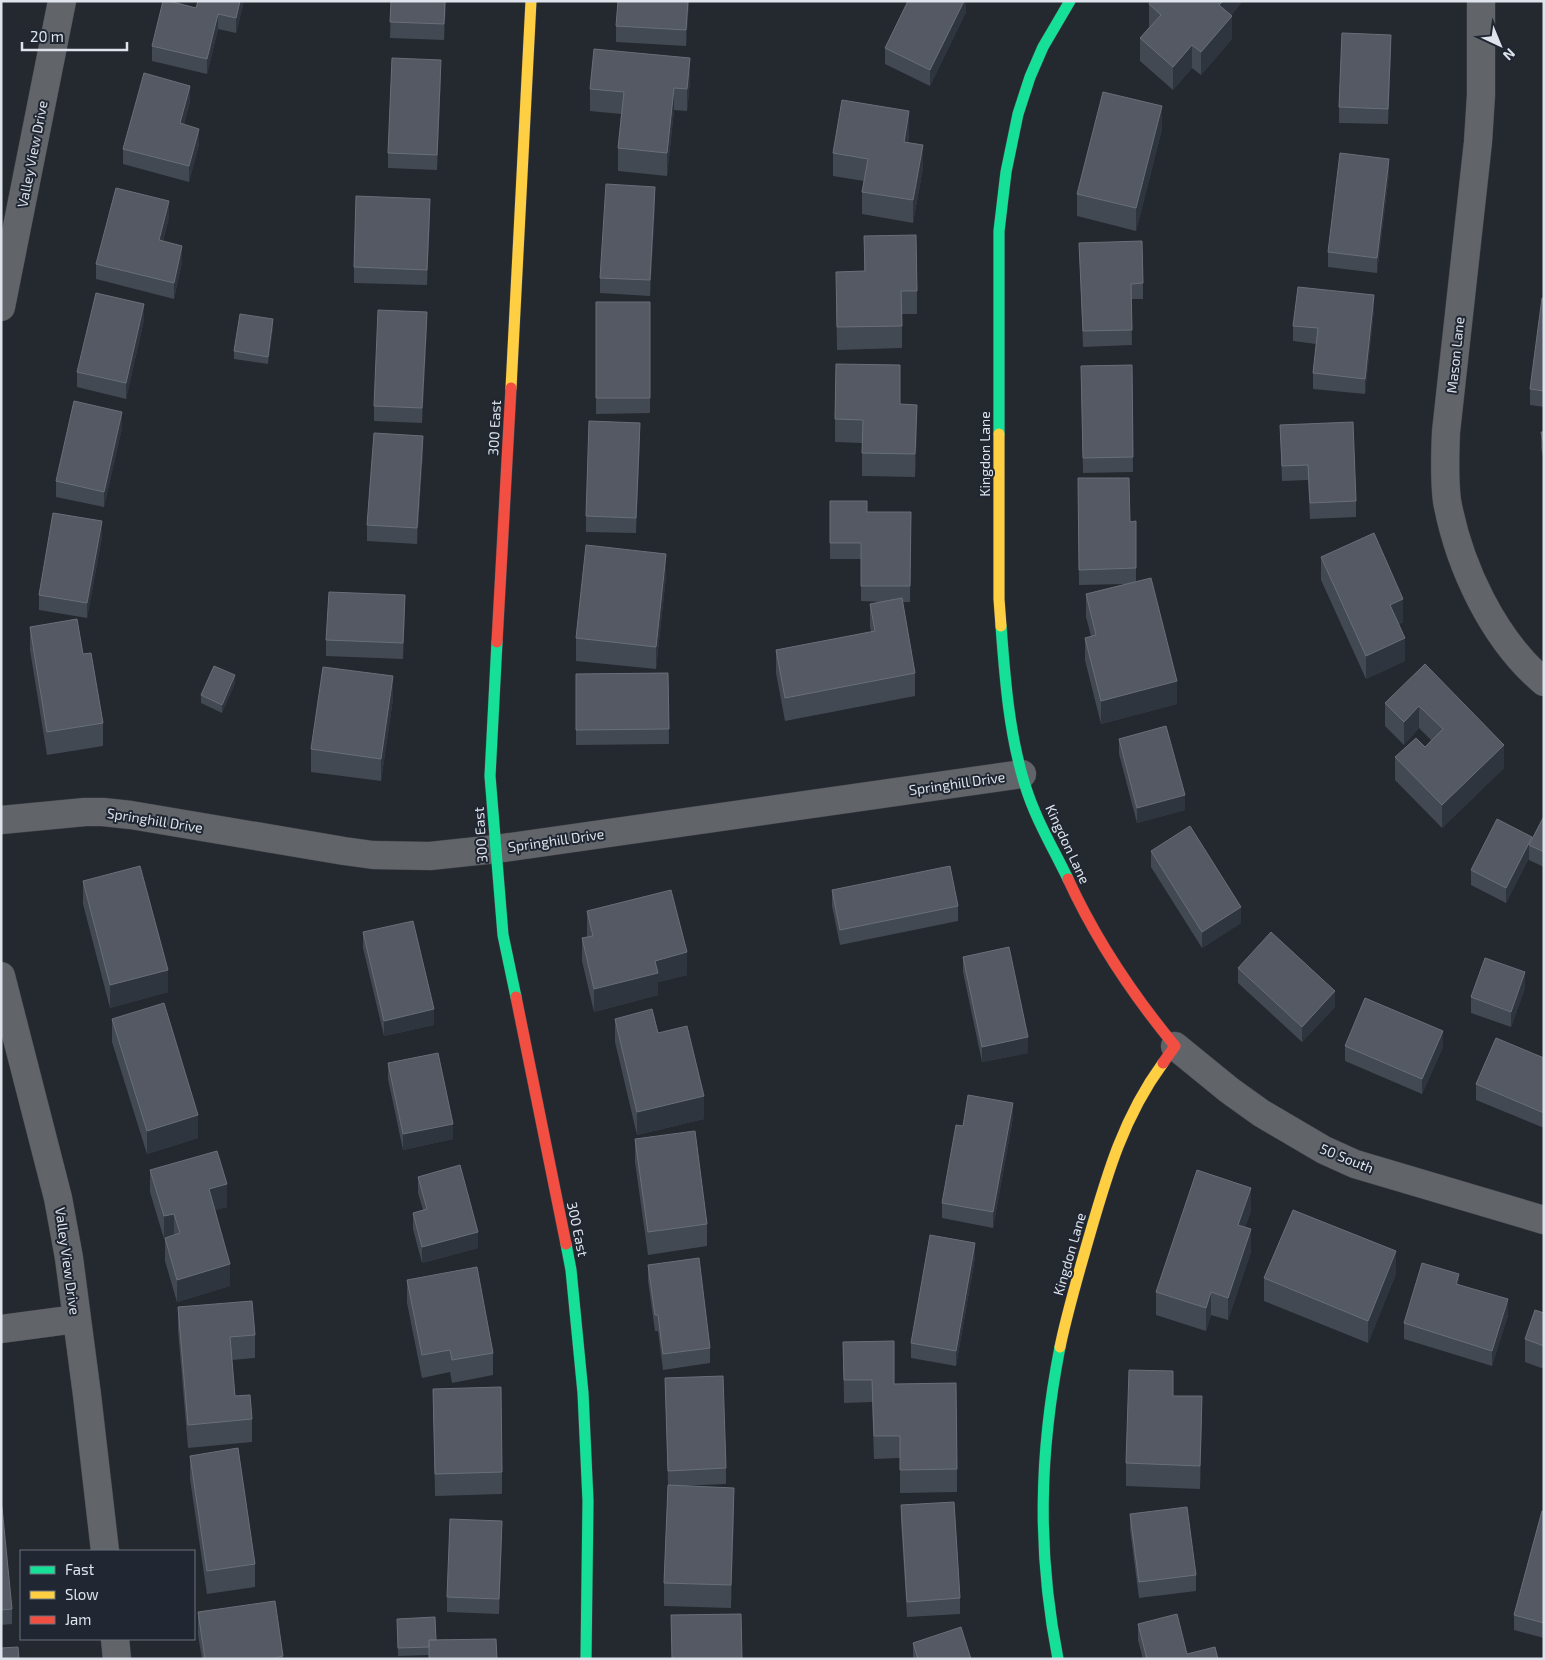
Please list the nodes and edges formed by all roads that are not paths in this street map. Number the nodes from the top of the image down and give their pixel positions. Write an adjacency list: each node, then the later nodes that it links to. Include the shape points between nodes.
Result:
1 (62, 1): 5 (street, Valley View Drive)
2 (532, 1): 9 (street, 300 East, via 490,776)
3 (1070, 1): 7 (street, Kingdon Lane, via 1030,76 1015,123 1004,176 999,231 999,599 1008,695)
4 (1481, 1): 6 (street, Mason Lane, via 1478,142 1446,432 1447,500 1469,571 1485,608 1507,642)
5 (1, 307)
6 (1544, 682)
7 (1022, 774): 9 (street, Springhill Drive); 11 (street, Kingdon Lane, via 1045,833 1094,931 1130,989)
8 (1, 820): 9 (street, Springhill Drive, via 102,812 373,855 430,856)
9 (496, 849): 18 (street, 300 East, via 503,936 571,1270 588,1500)
10 (1, 976): 13 (street, Valley View Drive, via 58,1198)
11 (1175, 1046): 12 (street, 50 South, via 1261,1113 1324,1150 1355,1164); 19 (street, Kingdon Lane, via 1137,1101 1112,1158 1059,1348 1045,1450 1042,1542)
12 (1544, 1220)
13 (76, 1319): 14 (street); 15 (street, Valley View Drive)
14 (1, 1329)
15 (105, 1550)
16 (115, 1640): 17 (street)
17 (118, 1659)
18 (586, 1659)
19 (1058, 1659)

